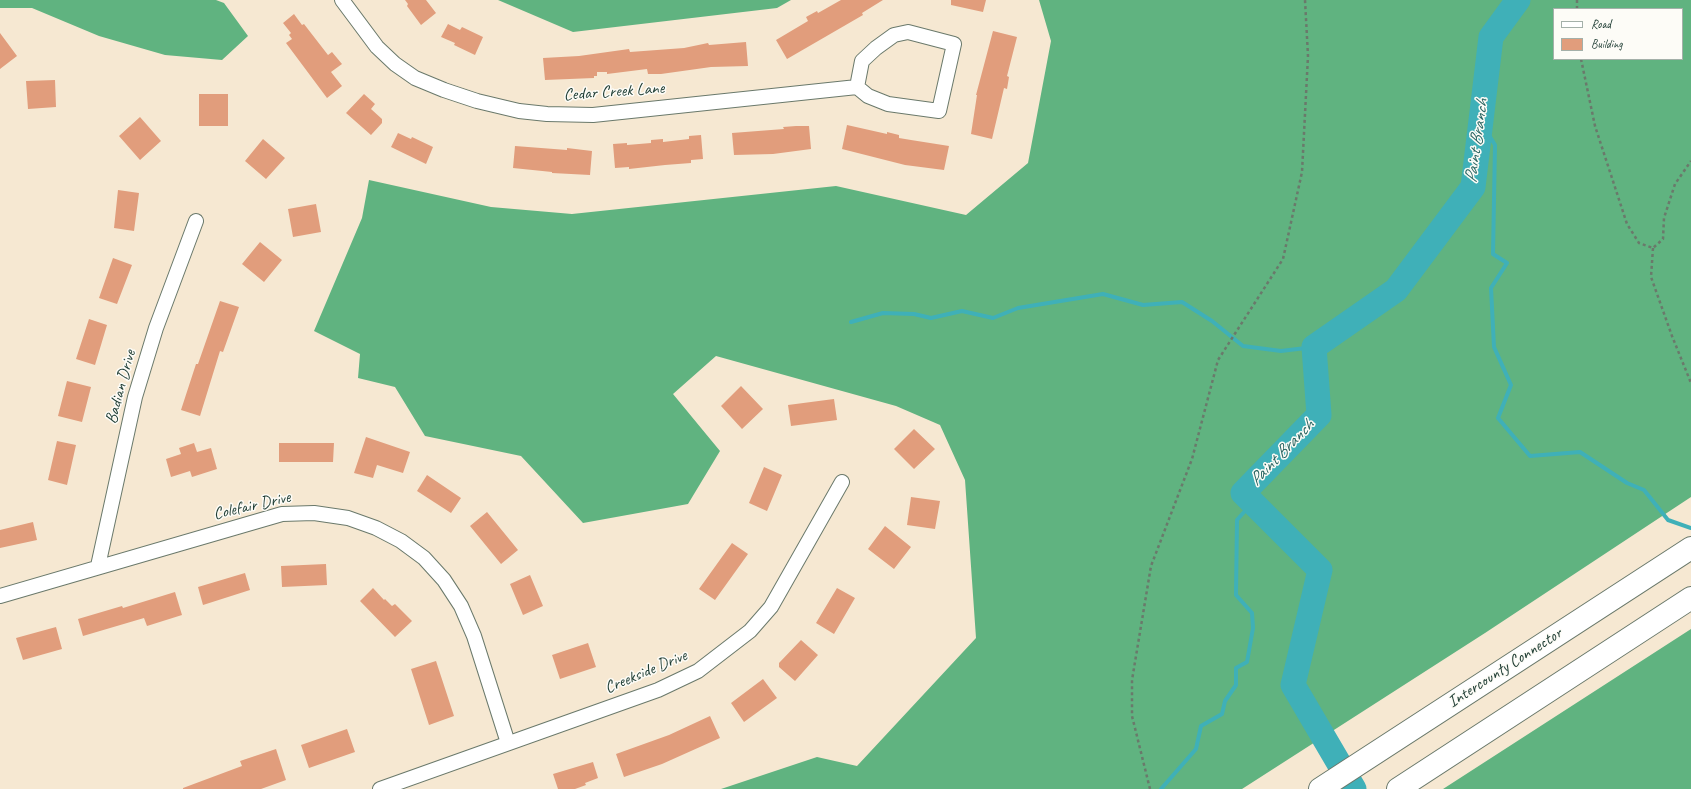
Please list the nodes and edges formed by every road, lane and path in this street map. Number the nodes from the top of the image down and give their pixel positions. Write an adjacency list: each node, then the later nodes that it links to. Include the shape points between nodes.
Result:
1 (342, 0): 4 (street, Cedar Creek Lane, via 377,47 394,64 415,78 477,101 519,111 593,115)
2 (1305, 0): 16 (path, via 1308,56 1302,172 1283,259 1218,360 1192,460 1151,566 1132,680 1132,716)
3 (1581, 60): 7 (path, via 1595,126 1627,224 1640,243)
4 (857, 87): 4 (street, via 862,61 894,35 908,32 954,44 939,111 888,104 868,96)
5 (1691, 161): 7 (path, via 1675,184 1664,218 1663,239)
6 (196, 221): 11 (street, Badian Drive, via 156,328 135,397)
7 (1652, 248): 8 (path, via 1651,277)
8 (1691, 383)
9 (842, 482): 14 (street, Creekside Drive, via 770,607 750,631 698,671 658,690)
10 (1691, 548): 17 (highway, Intercounty Connector)
11 (98, 566): 12 (street, Colefair Drive); 14 (street, Colefair Drive, via 282,514 314,513 348,518 376,528 401,541 424,558 444,580 461,606 474,636)
12 (0, 596)
13 (1691, 598): 18 (highway)
14 (508, 743): 15 (street, Creekside Drive)
15 (380, 789)
16 (1150, 789)
17 (1320, 789)
18 (1398, 789)

